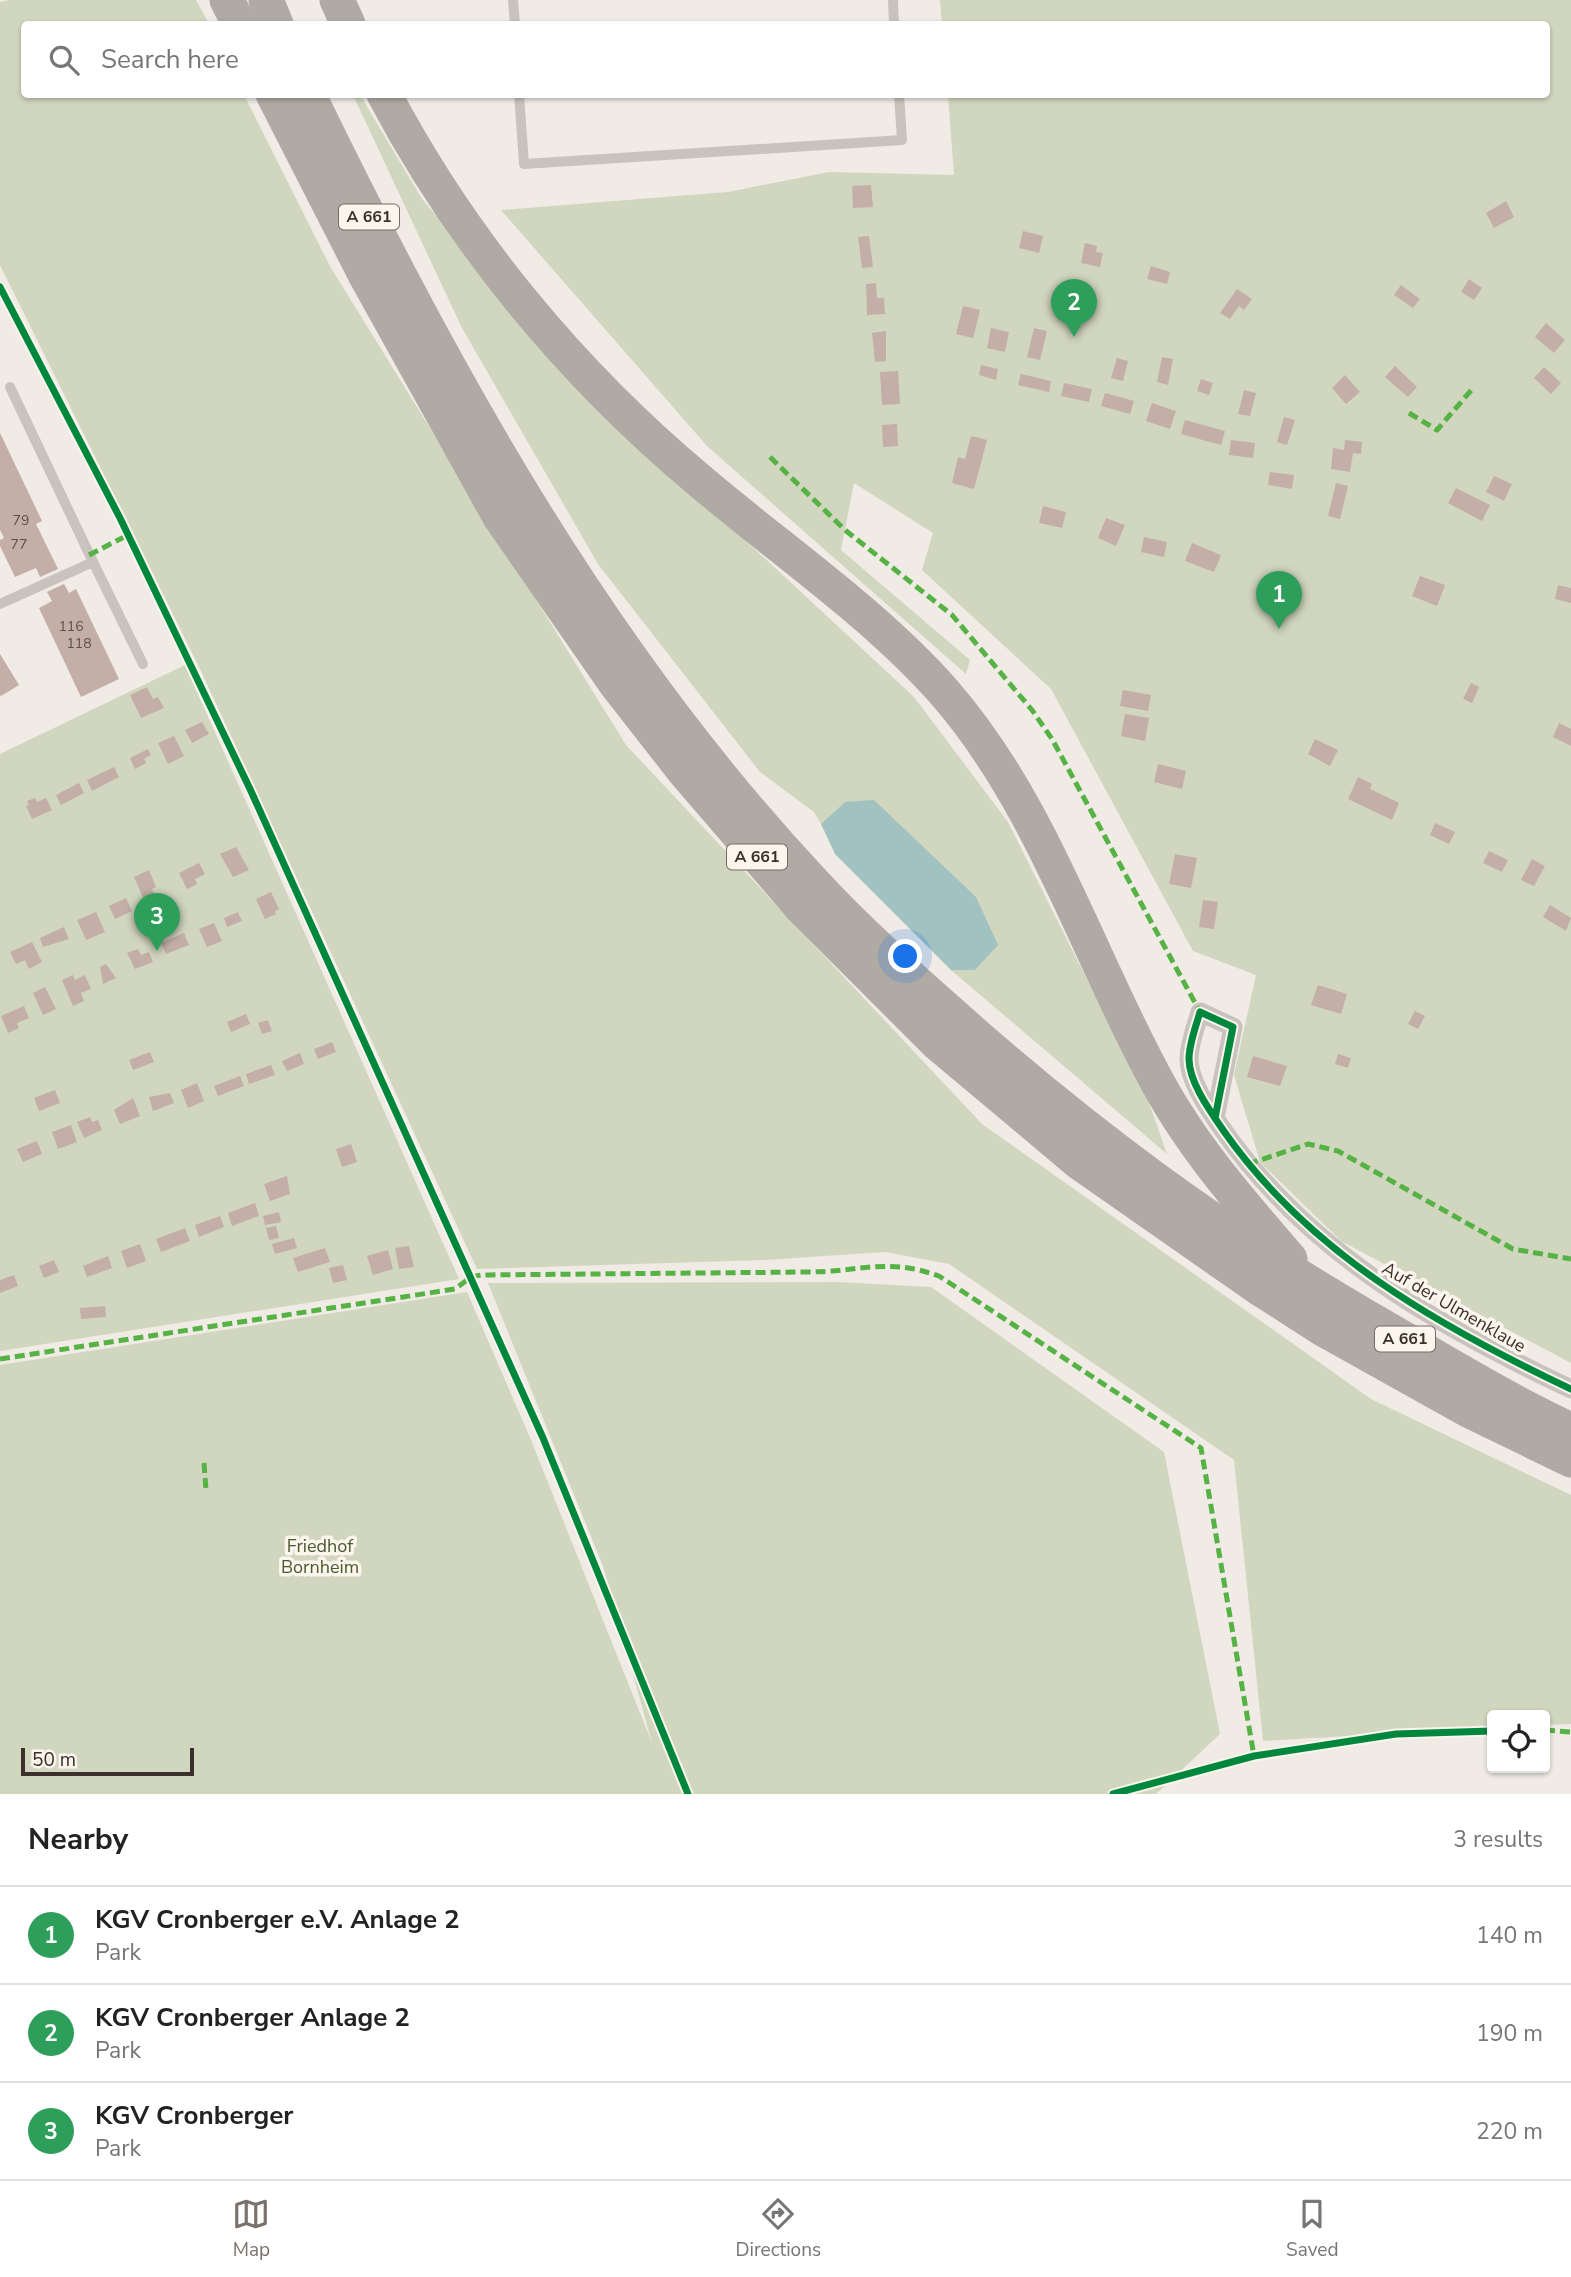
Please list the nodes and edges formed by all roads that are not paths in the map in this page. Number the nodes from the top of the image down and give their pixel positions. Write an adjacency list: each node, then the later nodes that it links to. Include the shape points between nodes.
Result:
1 (227, 0): 6 (highway)
2 (266, 0): 7 (highway)
3 (337, 0): 8 (highway)
4 (513, 0): 9 (lane)
5 (893, 0): 10 (lane)
6 (238, 21)
7 (275, 21)
8 (347, 21)
9 (515, 21)
10 (894, 21)
11 (275, 98): 24 (highway, A 661, via 379,300 500,517 616,684 802,908 936,1042 1091,1171 1323,1329 1468,1410)
12 (310, 98): 21 (highway, A 661, via 432,338 524,499 641,671 760,820 809,878 887,956 1024,1079 1148,1177)
13 (386, 98): 21 (highway, via 438,187 483,251 583,372 647,435 885,636 942,690 977,734 1011,783 1152,1074 1185,1129)
14 (519, 98): 15 (lane, via 524,164 902,140)
15 (899, 98)
16 (10, 387): 17 (lane)
17 (93, 562): 18 (lane); 19 (lane)
18 (0, 604)
19 (143, 664)
20 (1215, 1118): 20 (street, Auf der Ulmenklaue, via 1193,1077 1189,1058 1200,1012 1233,1027); 22 (street, Auf der Ulmenklaue, via 1256,1176 1344,1258 1423,1311)
21 (1312, 1285): 23 (highway, A 661)
22 (1571, 1389)
23 (1571, 1430)
24 (1571, 1460)

